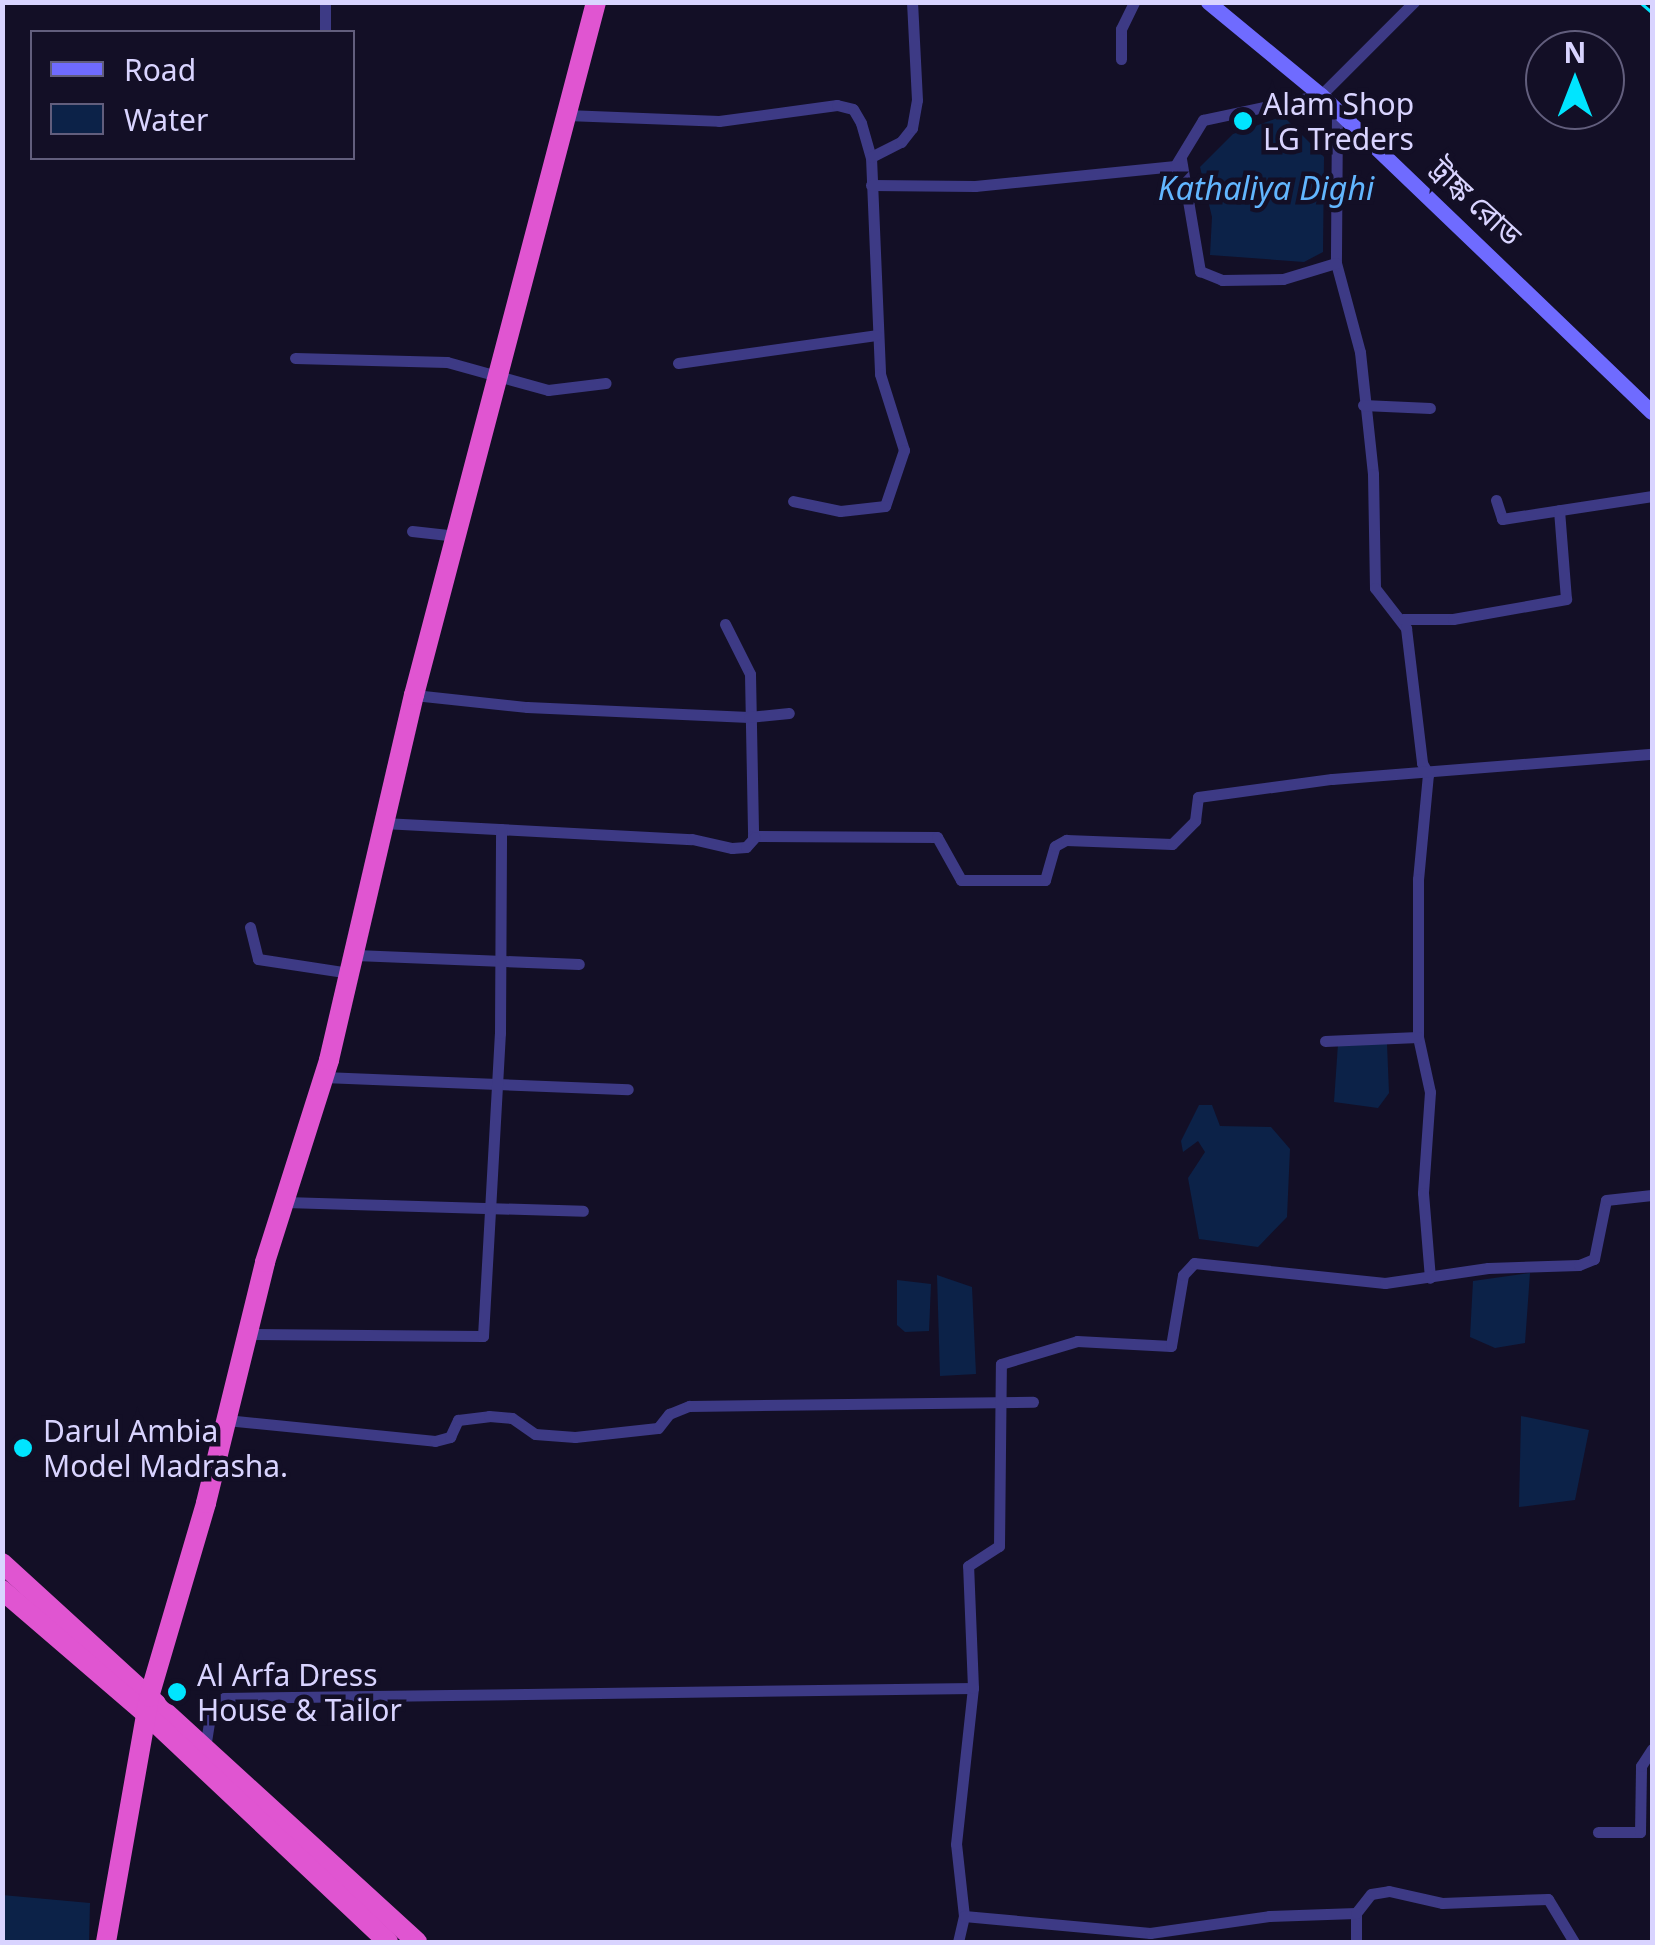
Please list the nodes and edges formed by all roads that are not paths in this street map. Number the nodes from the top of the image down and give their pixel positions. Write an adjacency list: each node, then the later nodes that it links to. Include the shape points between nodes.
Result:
1 (325, 2): 7 (street)
2 (596, 2): 11 (highway)
3 (912, 2): 12 (street, via 912,128)
4 (1134, 2): 8 (street, via 1121,28)
5 (1208, 2): 9 (main road, ট্রাঙ্ক রোড)
6 (1414, 2): 9 (street)
7 (325, 30)
8 (1121, 60)
9 (1321, 95): 10 (main road, ট্রাঙ্ক রোড); 13 (street, via 1203,120 1192,129)
10 (1337, 110): 15 (street); 21 (main road, ট্রাঙ্ক রোড)
11 (566, 115): 12 (street, via 719,121 838,105 852,109); 19 (highway)
12 (871, 158): 14 (street)
13 (1182, 159): 14 (street, via 1166,169 1085,170 976,186); 15 (street, via 1200,270 1222,280 1283,278)
14 (870, 185): 16 (street)
15 (1336, 263): 23 (street, via 1353,314)
16 (876, 336): 18 (street); 28 (street, via 904,450 885,506 840,511)
17 (295, 358): 19 (street, via 447,362)
18 (678, 363)
19 (500, 374): 20 (street, via 548,390); 31 (highway)
20 (606, 383)
21 (1632, 391): 22 (main road); 25 (main road, ট্রাঙ্ক রোড)
22 (1652, 391)
23 (1363, 405): 24 (street); 32 (street, via 1373,474 1374,588)
24 (1430, 408)
25 (1652, 412)
26 (1652, 496): 29 (street)
27 (1496, 500): 29 (street, via 1502,519)
28 (793, 501)
29 (1559, 510): 32 (street, via 1566,599 1453,618)
30 (412, 531): 31 (street)
31 (460, 536): 34 (highway)
32 (1403, 618): 38 (street)
33 (725, 624): 36 (street, via 750,674)
34 (414, 695): 36 (street); 39 (highway)
35 (789, 713): 36 (street)
36 (748, 717): 41 (street, via 748,819)
37 (1652, 754): 38 (street)
38 (1428, 774): 41 (street, via 1198,797 1195,821 1172,844 1059,841 1048,876 1036,882 955,878 946,843 937,837); 46 (street, via 1418,878)
39 (382, 822): 40 (street); 43 (highway)
40 (500, 829): 41 (street, via 692,839 732,848 746,847); 44 (street)
41 (755, 837)
42 (250, 927): 43 (street, via 258,959)
43 (352, 964): 44 (street); 48 (highway)
44 (496, 964): 45 (street); 49 (street, via 500,1034)
45 (580, 964)
46 (1418, 1037): 47 (street); 55 (street, via 1430,1092 1423,1193)
47 (1325, 1040)
48 (323, 1077): 49 (street); 52 (highway)
49 (493, 1086): 50 (street); 53 (street)
50 (628, 1089)
51 (1652, 1195): 55 (street, via 1606,1200 1594,1259 1579,1265)
52 (285, 1202): 53 (street); 56 (highway)
53 (493, 1210): 54 (street); 56 (street, via 483,1336)
54 (582, 1212)
55 (1430, 1278): 57 (street, via 1386,1283 1194,1263 1183,1275 1171,1346 1078,1341 1028,1352 1001,1364)
56 (247, 1334): 59 (highway)
57 (997, 1402): 58 (street); 59 (street, via 907,1409 689,1406 669,1414 658,1428 575,1437 535,1434 512,1418 489,1416 458,1420 450,1437 435,1441); 62 (street, via 999,1546 968,1566)
58 (1033, 1402)
59 (226, 1420): 63 (highway)
60 (2, 1563): 63 (highway)
61 (2, 1590): 63 (highway)
62 (973, 1688): 64 (street, via 224,1698 211,1712); 68 (street, via 956,1844)
63 (147, 1705): 64 (highway); 69 (highway); 70 (highway)
64 (204, 1748): 71 (highway)
65 (1652, 1748): 66 (street, via 1641,1766 1640,1832)
66 (1598, 1832)
67 (1356, 1913): 68 (street, via 1112,1934); 73 (street); 74 (street, via 1389,1891 1442,1903 1548,1900)
68 (964, 1916): 72 (street, via 958,1919)
69 (106, 1942)
70 (388, 1942)
71 (417, 1942)
72 (958, 1942)
73 (1356, 1942)
74 (1574, 1942)

